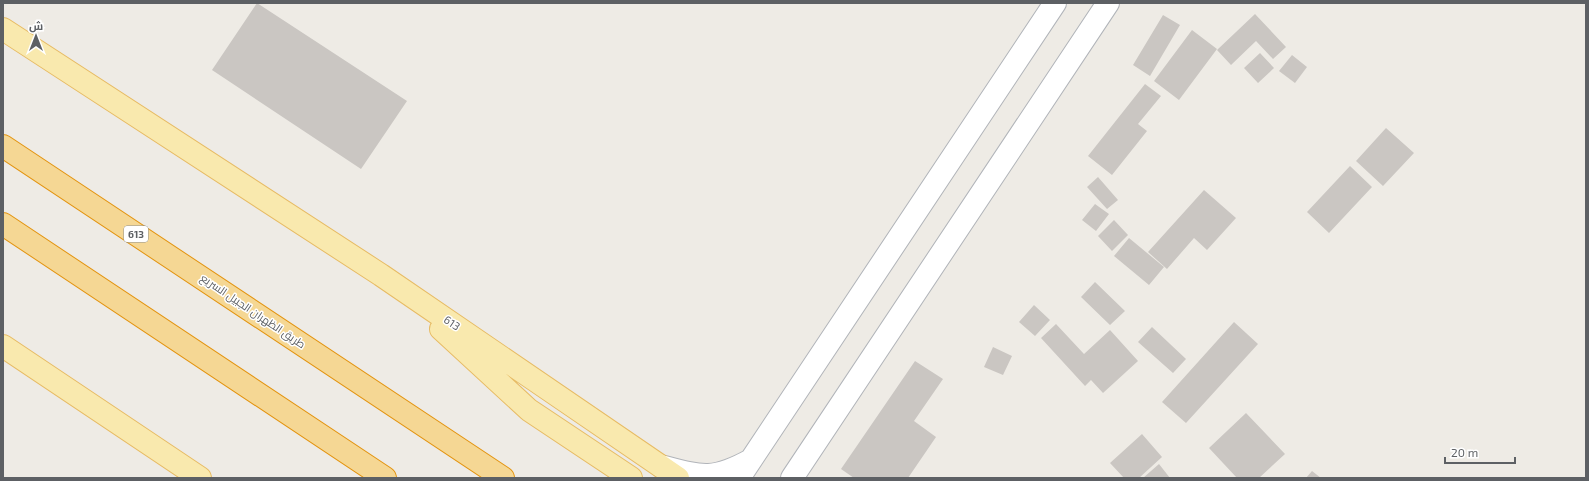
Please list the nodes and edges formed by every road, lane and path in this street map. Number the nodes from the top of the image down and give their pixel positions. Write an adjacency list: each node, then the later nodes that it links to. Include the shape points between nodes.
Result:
1 (1055, 3): 8 (main road)
2 (1108, 3): 15 (main road)
3 (3, 29): 6 (main road, 613)
4 (3, 146): 12 (highway, طريق الظهران الجبيل السريع / 613)
5 (3, 224): 11 (highway)
6 (381, 275): 9 (main road, 613); 13 (main road, via 529,410)
7 (3, 346): 10 (main road)
8 (751, 460): 9 (main road, via 734,469 713,475); 14 (main road)
9 (670, 472)
10 (200, 478)
11 (385, 478)
12 (503, 478)
13 (631, 478)
14 (739, 478)
15 (792, 478)

